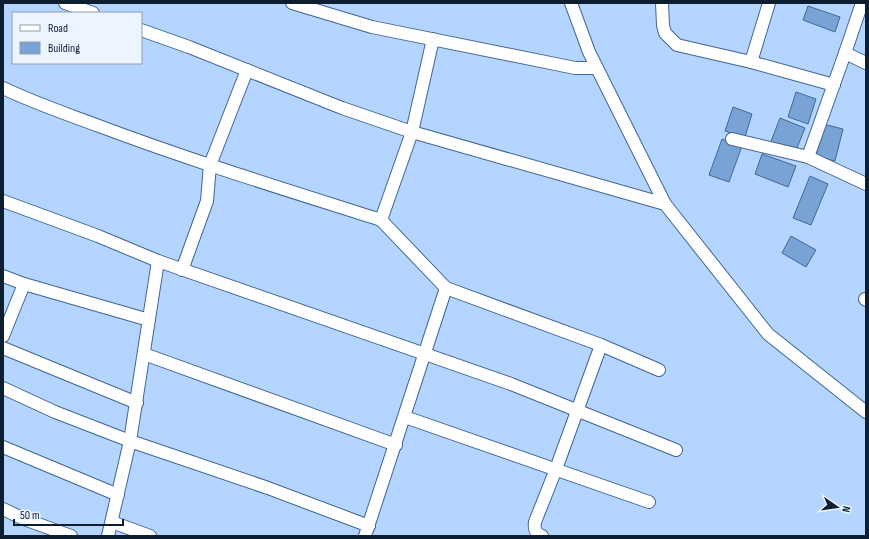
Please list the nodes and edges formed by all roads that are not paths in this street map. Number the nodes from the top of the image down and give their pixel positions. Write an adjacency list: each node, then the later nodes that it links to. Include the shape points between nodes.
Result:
1 (65, 3): 7 (street)
2 (292, 3): 9 (street, via 372,27)
3 (571, 3): 13 (street)
4 (662, 3): 11 (street, via 665,33 677,46)
5 (769, 3): 11 (street)
6 (862, 3): 10 (street)
7 (90, 12)
8 (142, 30): 14 (street)
9 (433, 39): 13 (street, via 575,68); 17 (street)
10 (845, 53): 12 (street); 15 (street)
11 (751, 62): 15 (street)
12 (866, 64)
13 (597, 68): 23 (street)
14 (247, 70): 17 (street, via 342,108); 20 (street)
15 (834, 85): 19 (street)
16 (3, 88): 20 (street, via 25,99)
17 (412, 132): 23 (street); 24 (street)
18 (732, 139): 19 (street)
19 (808, 157): 21 (street)
20 (210, 165): 24 (street); 26 (street, via 207,201)
21 (866, 184)
22 (3, 201): 25 (street)
23 (665, 204): 40 (street, via 768,334)
24 (381, 220): 29 (street)
25 (158, 261): 26 (street); 30 (street)
26 (182, 270): 34 (street)
27 (3, 276): 28 (street)
28 (24, 284): 30 (street); 31 (street)
29 (446, 288): 32 (street); 34 (street)
30 (149, 320): 35 (street)
31 (3, 336)
32 (601, 344): 36 (street); 39 (street)
33 (3, 348): 38 (street)
34 (425, 353): 39 (street); 41 (street)
35 (144, 354): 38 (street); 43 (street)
36 (660, 370)
37 (3, 388): 42 (street, via 55,412)
38 (137, 403): 42 (street)
39 (578, 410): 45 (street); 46 (street)
40 (866, 412)
41 (405, 417): 43 (street); 46 (street)
42 (130, 441): 47 (street); 51 (street, via 268,488)
43 (396, 445): 51 (street)
44 (3, 447): 47 (street)
45 (676, 450)
46 (556, 469): 48 (street); 55 (street, via 535,522 536,533)
47 (118, 495): 50 (street)
48 (649, 502)
49 (3, 509): 52 (street)
50 (112, 522): 53 (street); 54 (street)
51 (367, 531)
52 (71, 536)
53 (108, 536)
54 (150, 536)
55 (542, 536)

